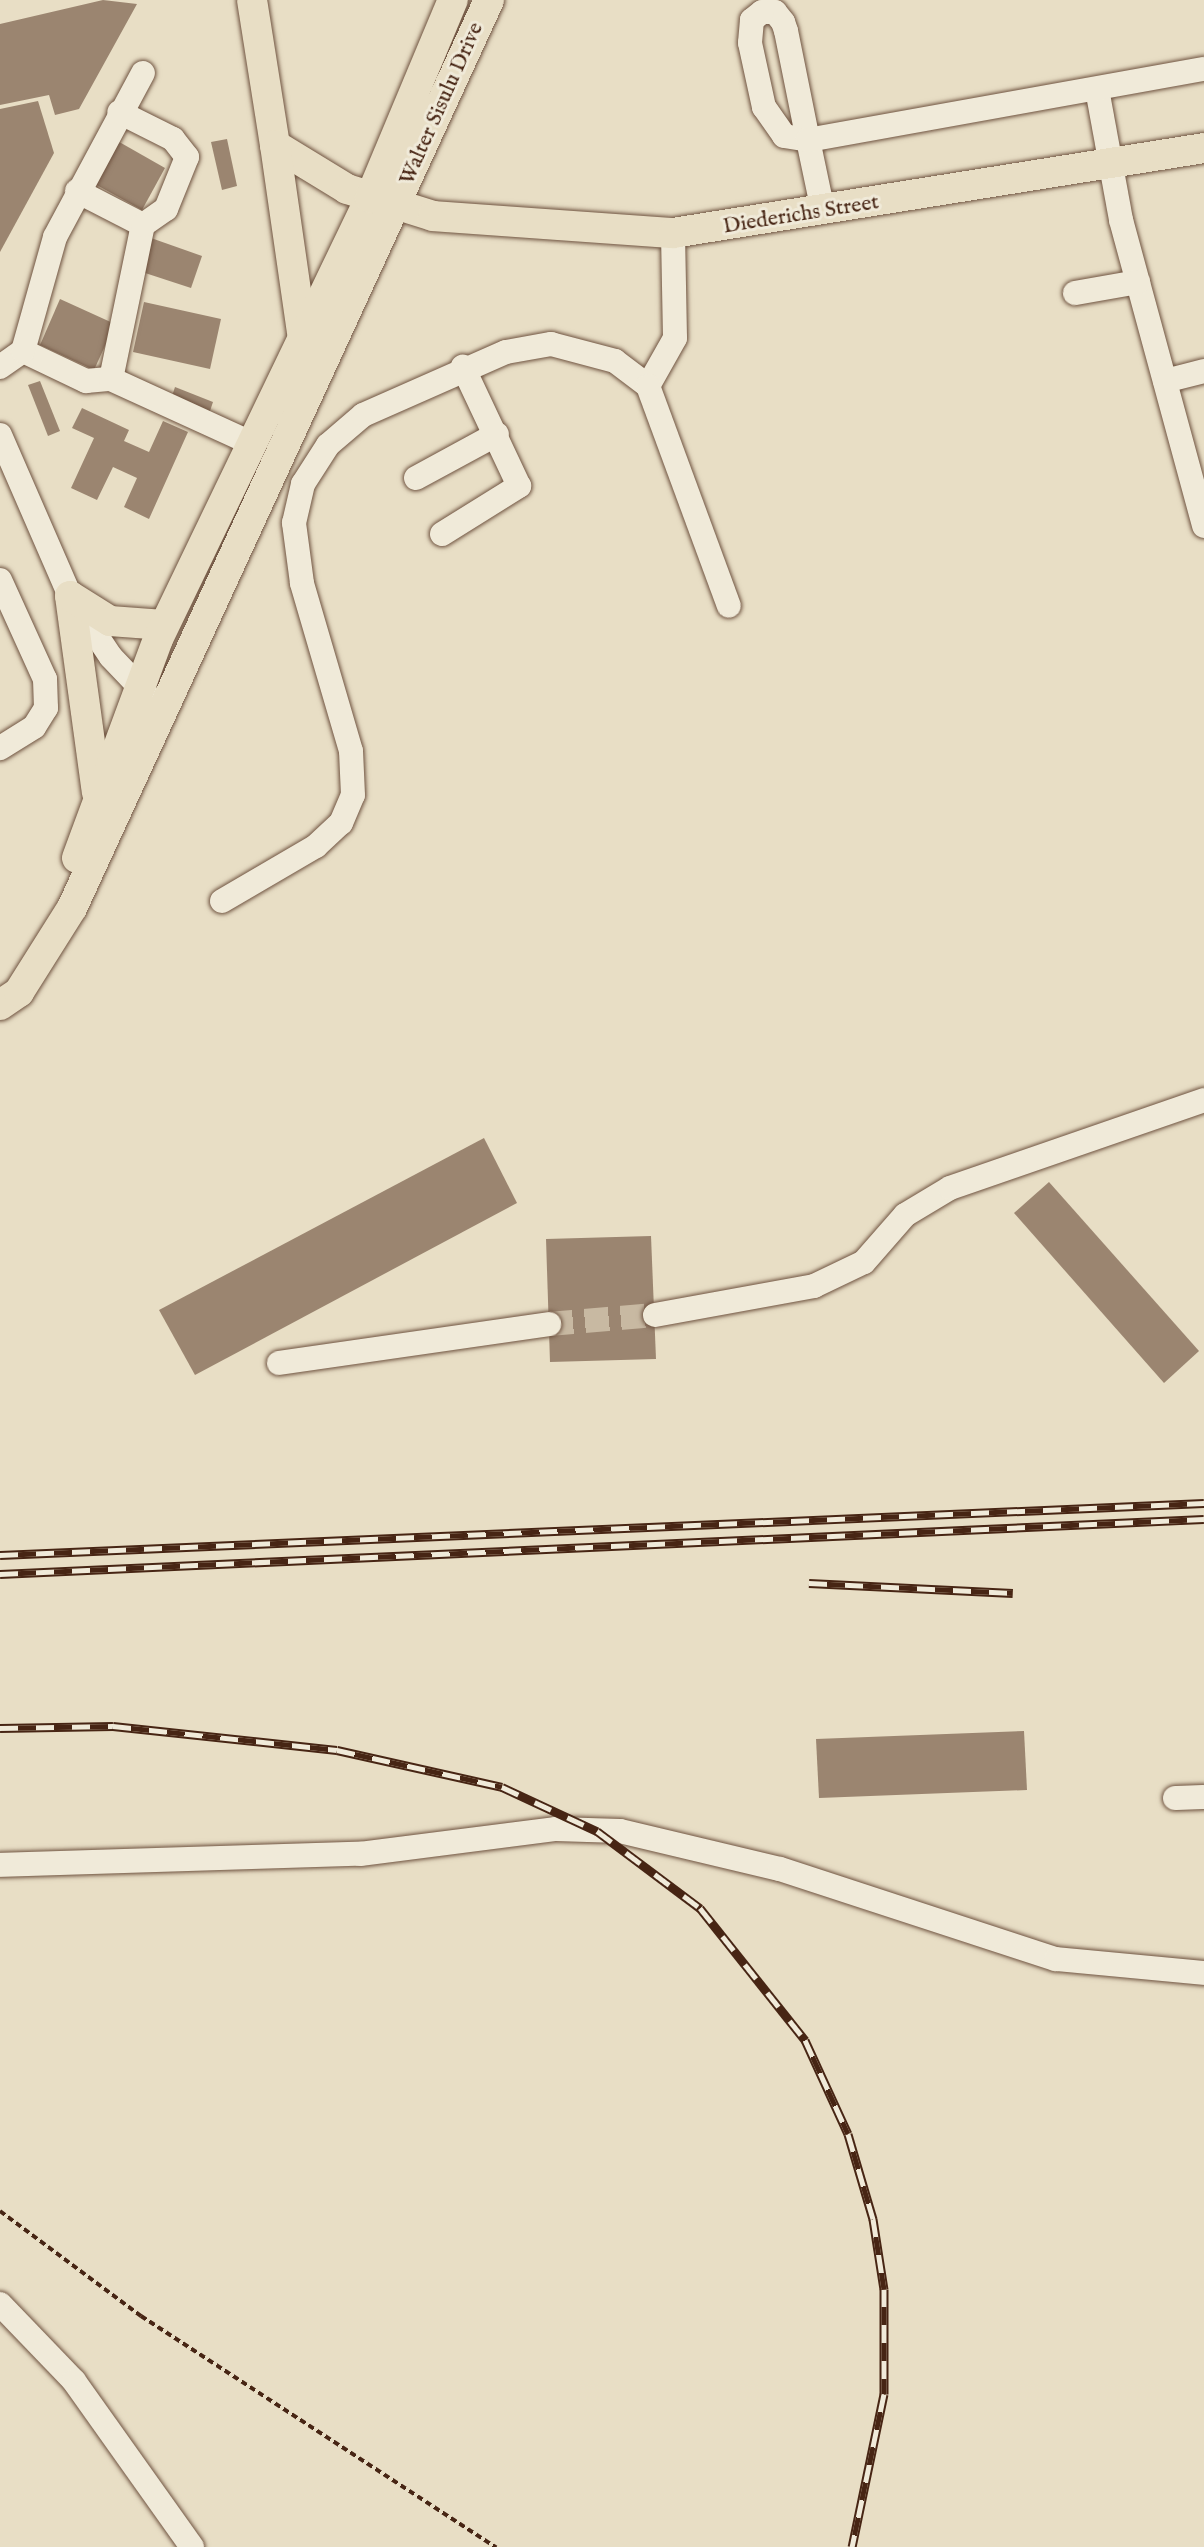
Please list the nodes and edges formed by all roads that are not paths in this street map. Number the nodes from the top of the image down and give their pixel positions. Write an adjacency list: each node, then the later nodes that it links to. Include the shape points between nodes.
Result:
1 (453, 0): 13 (main road, Walter Sisulu Drive)
2 (489, 0): 13 (main road, Walter Sisulu Drive)
3 (250, 3): 9 (main road)
4 (1204, 69): 6 (street)
5 (143, 73): 7 (street)
6 (1097, 89): 8 (street); 11 (street)
7 (119, 112): 12 (street); 15 (street, via 173,139 187,157 166,209)
8 (808, 140): 8 (street, via 784,136 764,107 750,43 752,20 762,12 775,12 783,22); 14 (street)
9 (275, 145): 13 (main road); 19 (main road)
10 (1204, 148): 11 (main road, Diederichs Street)
11 (1109, 164): 14 (main road, Diederichs Street); 17 (street)
12 (77, 191): 15 (street); 20 (street, via 55,237)
13 (382, 203): 16 (main road, Diederichs Street, via 512,225); 19 (main road); 38 (main road)
14 (823, 211): 16 (main road, Diederichs Street)
15 (143, 225): 24 (street)
16 (673, 233): 26 (street, via 675,338)
17 (1138, 282): 18 (street); 25 (street)
18 (1075, 293)
19 (303, 339): 29 (main road)
20 (23, 351): 21 (street); 24 (street, via 86,381)
21 (0, 367)
22 (463, 367): 26 (street, via 551,344 615,361); 27 (street); 41 (street, via 363,415 328,445 303,484 294,523 302,583 351,751 353,795 341,823 316,846)
23 (1204, 371): 25 (street)
24 (111, 379): 29 (street)
25 (1165, 381): 31 (street)
26 (648, 386): 35 (street)
27 (497, 434): 30 (street); 32 (street, via 519,486)
28 (0, 435): 34 (street)
29 (253, 444): 36 (main road)
30 (416, 478)
31 (1204, 526)
32 (442, 534)
33 (0, 580): 39 (street, via 45,679 46,708 34,727)
34 (70, 596): 36 (main road, via 110,621); 37 (street); 40 (main road)
35 (729, 606)
36 (164, 625): 37 (main road)
37 (137, 689): 38 (street); 40 (main road)
38 (164, 707): 42 (main road)
39 (0, 748)
40 (97, 797): 42 (main road)
41 (222, 901)
42 (62, 922): 43 (main road, via 19,992)
43 (0, 1005)
44 (1204, 1100): 45 (street, via 950,1188 905,1215 864,1262 814,1286)
45 (655, 1315)
46 (549, 1324): 47 (street)
47 (279, 1363)
48 (1204, 1797): 49 (street)
49 (1175, 1798)
50 (0, 1865): 51 (street, via 360,1854 542,1830 620,1831 780,1869 1056,1959)
51 (1204, 1973)
52 (0, 2304): 53 (street, via 74,2381)
53 (192, 2547)

